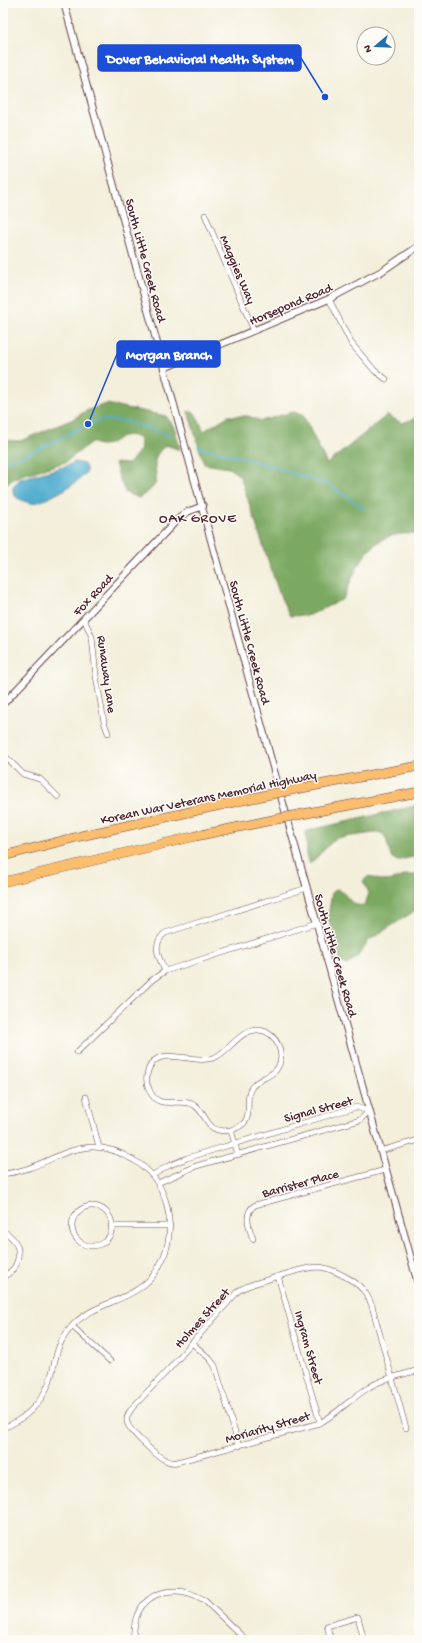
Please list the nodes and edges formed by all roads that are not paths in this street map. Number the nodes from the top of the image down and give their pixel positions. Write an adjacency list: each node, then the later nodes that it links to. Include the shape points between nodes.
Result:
1 (64, 3): 6 (street, South Little Creek Road)
2 (205, 215): 5 (street, Maggies Way)
3 (419, 246): 4 (street, Horsepond Road, via 382,271)
4 (330, 299): 5 (street, Horsepond Road); 7 (street, via 350,344)
5 (254, 331): 6 (street, Horsepond Road)
6 (164, 368): 8 (street, South Little Creek Road)
7 (386, 379)
8 (203, 506): 9 (street, Fox Road, via 186,512 177,520); 18 (street, South Little Creek Road)
9 (84, 619): 10 (street, Fox Road); 11 (street, Runaway Lane, via 91,632 94,646 96,676)
10 (3, 704)
11 (108, 733)
12 (3, 754): 15 (street, via 23,774 40,779)
13 (419, 765): 16 (highway, Korean War Veterans Memorial Highway, bridge, via 271,794)
14 (419, 792): 17 (highway, bridge, via 196,836)
15 (58, 797)
16 (3, 856)
17 (3, 882)
18 (307, 888): 19 (street, South Little Creek Road); 20 (street, via 165,934 158,940 157,946)
19 (317, 923): 20 (street); 23 (street, South Little Creek Road)
20 (165, 971): 21 (street, via 152,980)
21 (76, 1052)
22 (86, 1096): 27 (street)
23 (369, 1111): 26 (street, Signal Street, via 356,1107); 28 (street, South Little Creek Road); 29 (street, Signal Street, via 360,1120)
24 (231, 1130): 24 (street, via 238,1127 248,1115 251,1089 270,1075 279,1064 277,1043 264,1032 247,1033 223,1054 212,1058 201,1060 165,1056 149,1068 148,1088 157,1100 192,1104 213,1128); 26 (street)
25 (419, 1140): 28 (street)
26 (235, 1144): 29 (street); 32 (street, Signal Street, via 178,1161)
27 (99, 1147): 31 (street, via 66,1152 26,1169); 32 (street, via 128,1157)
28 (380, 1151): 30 (street, South Little Creek Road)
29 (238, 1154): 33 (street, Signal Street, via 196,1166)
30 (386, 1170): 37 (street, Barrister Place, via 255,1205 248,1216); 40 (street, South Little Creek Road)
31 (3, 1174)
32 (153, 1175): 33 (street)
33 (158, 1183): 35 (street, via 165,1198)
34 (111, 1226): 34 (street, via 107,1214 96,1207 78,1211 72,1223 74,1235 78,1240 90,1245 96,1245 107,1238); 35 (street)
35 (170, 1226): 41 (street, via 164,1256 146,1283 127,1296 88,1312)
36 (3, 1231): 39 (street, via 16,1243 18,1255 15,1266)
37 (253, 1239)
38 (278, 1276): 42 (street, Holmes Street, via 238,1291); 45 (street, Holmes Street, via 323,1267 363,1290 372,1306); 47 (street, Ingram Street)
39 (3, 1278)
40 (419, 1287)
41 (72, 1326): 43 (street); 48 (street, via 56,1352 49,1382 39,1401 25,1415)
42 (192, 1343): 46 (street, Holmes Street, via 133,1407); 50 (street, via 215,1366)
43 (110, 1361)
44 (419, 1370): 45 (street, Moriarity Street)
45 (392, 1378): 47 (street, Moriarity Street, via 370,1387); 49 (street, Holmes Street)
46 (127, 1421): 50 (street, Moriarity Street, via 130,1429 162,1458 172,1463)
47 (320, 1423): 50 (street, Moriarity Street)
48 (3, 1428)
49 (406, 1428)
50 (239, 1446)
51 (133, 1640): 52 (street, via 136,1617 144,1604 159,1594 178,1590 204,1600)
52 (246, 1640)
53 (331, 1640): 54 (street, via 327,1626 358,1617)
54 (364, 1640)

